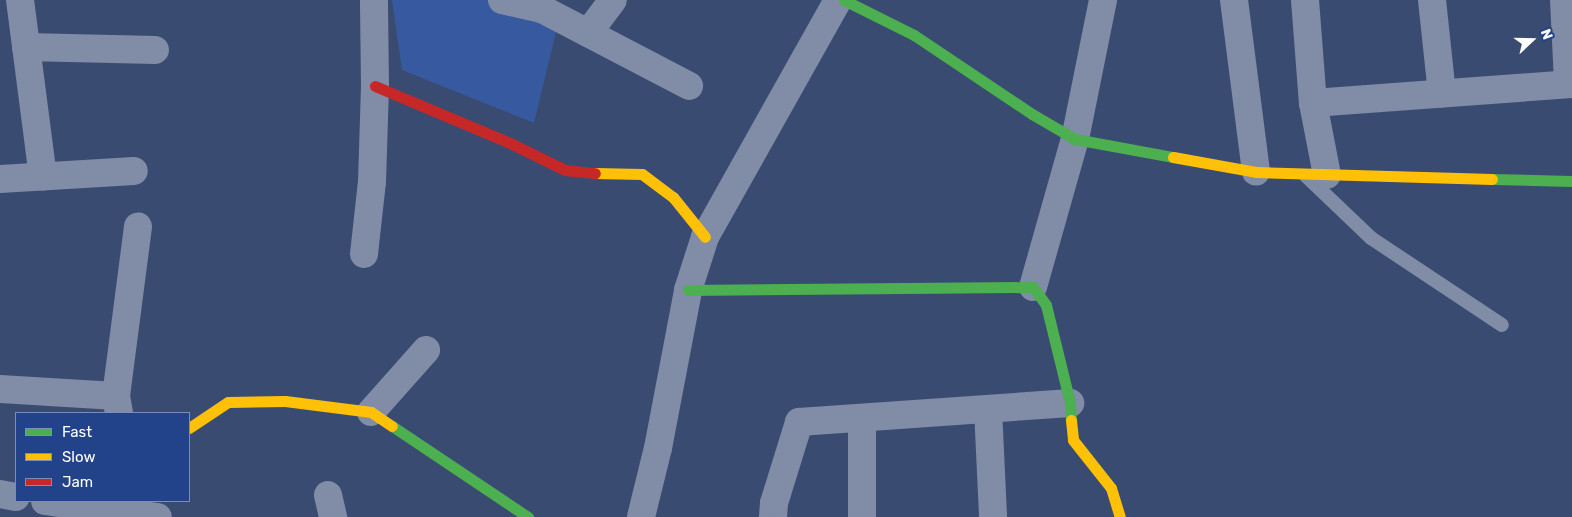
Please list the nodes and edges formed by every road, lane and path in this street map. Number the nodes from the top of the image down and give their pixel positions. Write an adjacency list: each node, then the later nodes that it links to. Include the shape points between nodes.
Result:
1 (20, 0): 13 (street)
2 (374, 0): 16 (street)
3 (502, 0): 12 (street, via 542,9)
4 (612, 0): 12 (street)
5 (838, 0): 28 (street)
6 (844, 0): 20 (street, via 914,35)
7 (1103, 0): 20 (street)
8 (1234, 0): 22 (street)
9 (1305, 0): 19 (street)
10 (1432, 0): 18 (street)
11 (1564, 0): 15 (street)
12 (588, 33): 17 (street)
13 (26, 47): 14 (street); 24 (street)
14 (155, 50)
15 (1570, 84): 18 (street)
16 (375, 86): 28 (street, via 565,170 609,175 642,174 673,197); 29 (street, via 372,182)
17 (689, 86)
18 (1442, 93): 19 (street)
19 (1313, 103): 23 (street)
20 (1075, 139): 22 (street); 30 (street)
21 (134, 171): 24 (street)
22 (1256, 172): 23 (street)
23 (1315, 174): 26 (street); 32 (lane, via 1371,238)
24 (43, 177): 25 (street)
25 (0, 180)
26 (1572, 181)
27 (138, 226): 36 (street)
28 (704, 237): 31 (street)
29 (364, 254)
30 (1033, 286): 31 (street); 35 (street, via 1046,305)
31 (688, 290): 47 (street, via 658,448)
32 (1502, 325)
33 (426, 350): 38 (street)
34 (0, 389): 36 (street)
35 (1070, 403): 37 (street); 51 (street, via 1073,440 1111,488)
36 (117, 405)
37 (988, 409): 39 (street); 50 (street)
38 (371, 412): 40 (street, via 285,401 228,402); 46 (street)
39 (862, 418): 48 (street, via 799,422 774,503); 49 (street)
40 (190, 427)
41 (0, 494): 42 (street)
42 (15, 497)
43 (61, 502): 44 (street)
44 (110, 505): 45 (street)
45 (158, 517)
46 (528, 517)
47 (641, 517)
48 (773, 517)
49 (862, 517)
50 (994, 517)
51 (1120, 517)

